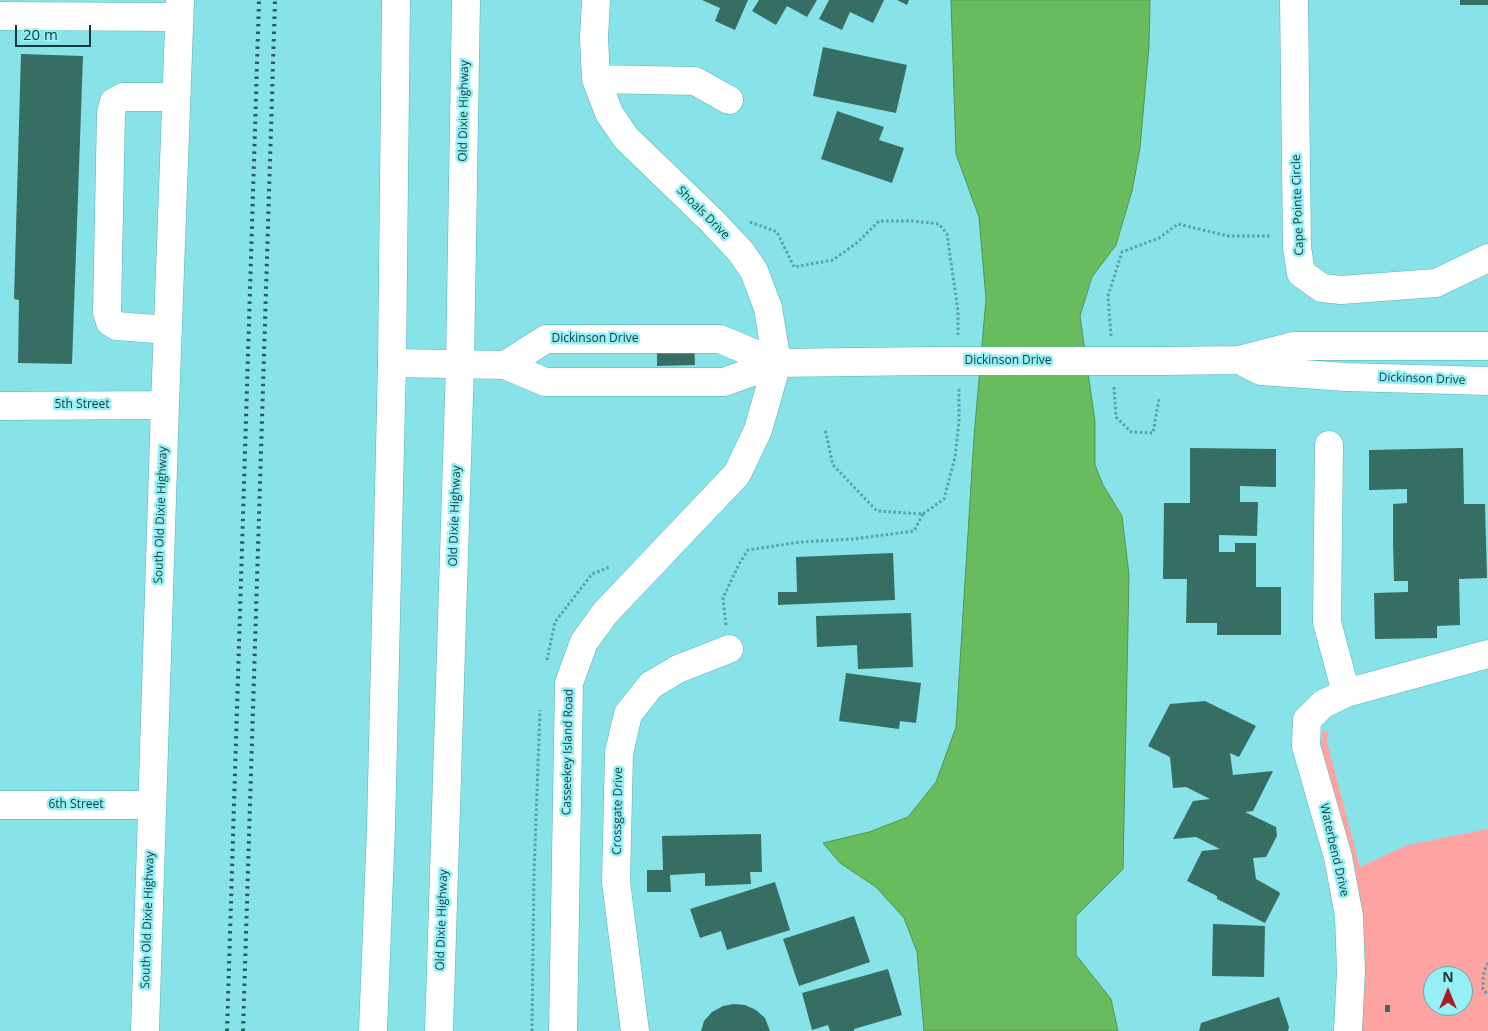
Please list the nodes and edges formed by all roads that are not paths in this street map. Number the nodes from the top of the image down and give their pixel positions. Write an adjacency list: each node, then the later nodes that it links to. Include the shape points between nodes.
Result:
1 (396, 0): 15 (street)
2 (466, 0): 17 (street, Old Dixie Highway)
3 (596, 0): 7 (street, Shoals Drive)
4 (1294, 0): 10 (street, Cape Pointe Circle, via 1297,247 1301,273 1322,288 1341,290 1436,283)
5 (179, 8): 6 (street); 8 (street, South Old Dixie Highway)
6 (0, 16)
7 (596, 79): 9 (street, via 695,82); 16 (street, Shoals Drive, via 609,113 626,138 731,241 754,271 768,308)
8 (176, 97): 11 (street, South Old Dixie Highway); 11 (street, via 123,97 114,102 110,113 107,312 110,322 116,326)
9 (729, 100)
10 (1488, 258)
11 (168, 330): 21 (street, South Old Dixie Highway)
12 (633, 339): 16 (street, Dickinson Drive, via 720,339); 18 (street, Dickinson Drive, via 546,340); 20 (street, via 640,348 642,360 640,374)
13 (1488, 346): 14 (street, Dickinson Drive, via 1294,346)
14 (1239, 360): 16 (street, Dickinson Drive, bridge, via 930,360); 19 (street, Dickinson Drive, via 1261,371)
15 (392, 364): 17 (street, Dickinson Drive); 30 (street, via 381,828)
16 (777, 364): 20 (street, Dickinson Drive, via 724,382); 32 (street, Casseekey Island Road, via 758,430 736,474 605,613 584,642 569,683)
17 (460, 365): 18 (street, Dickinson Drive); 31 (street, Old Dixie Highway)
18 (505, 365): 20 (street, Dickinson Drive, via 545,382)
19 (1488, 381)
20 (627, 382)
21 (164, 405): 22 (street, 5th Street); 28 (street, South Old Dixie Highway)
22 (0, 406)
23 (1329, 445): 26 (street, via 1328,622)
24 (729, 649): 33 (street, Crossgate Drive, via 678,669 651,685 628,714 619,753 616,882)
25 (1488, 654): 26 (street, Waterbend Drive)
26 (1346, 693): 34 (street, Waterbend Drive, via 1323,704 1307,720 1306,746 1338,857 1349,916)
27 (0, 804): 28 (street, 6th Street)
28 (152, 805): 29 (street, South Old Dixie Highway)
29 (145, 1031)
30 (372, 1031)
31 (438, 1031)
32 (563, 1031)
33 (635, 1031)
34 (1348, 1031)

